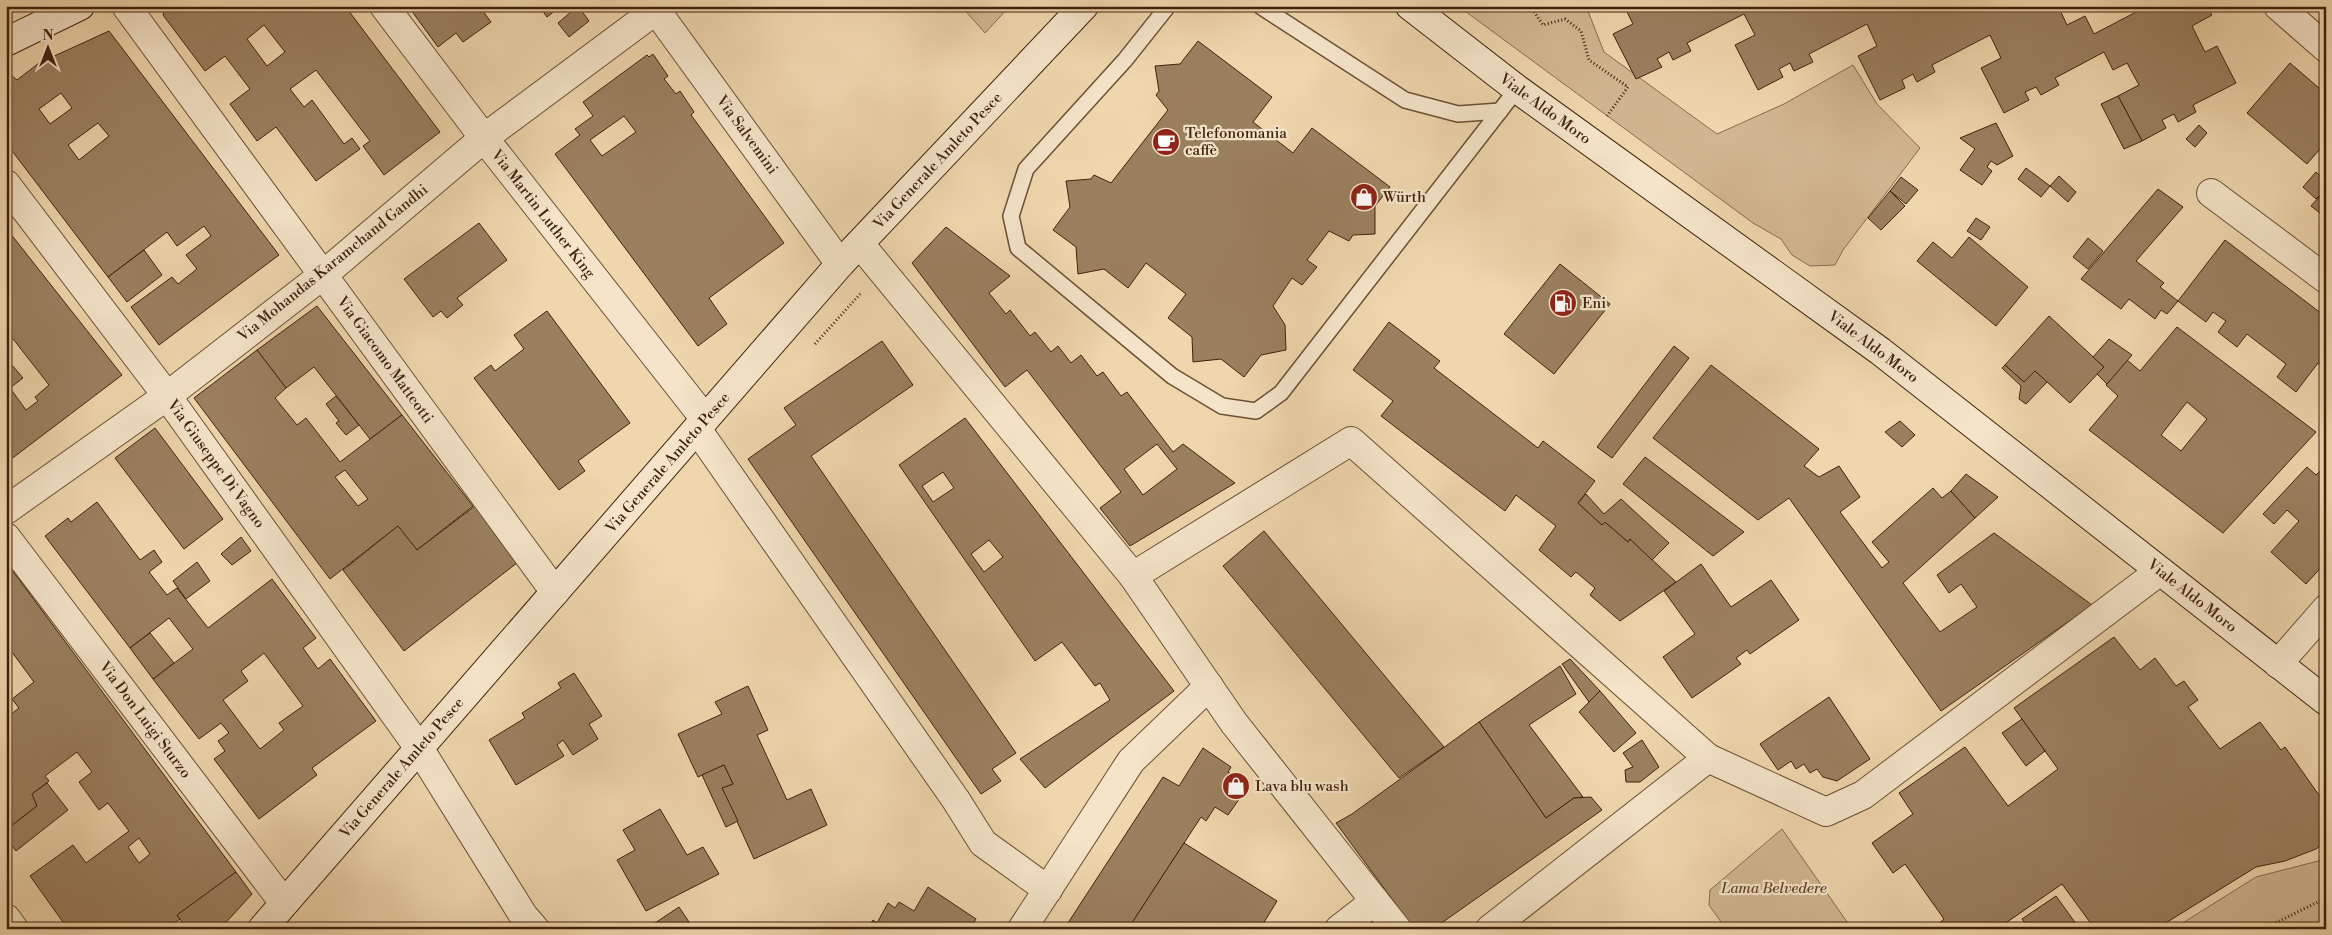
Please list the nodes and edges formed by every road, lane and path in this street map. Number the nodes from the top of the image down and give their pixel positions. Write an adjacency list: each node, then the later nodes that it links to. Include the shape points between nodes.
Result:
1 (80, 6): 11 (street)
2 (126, 6): 21 (street, Via Giacomo Matteotti)
3 (384, 6): 15 (street, Via Martin Luther King)
4 (1084, 6): 19 (street, Via Generale Amleto Pesce)
5 (1168, 6): 14 (lane, via 1125,60 1026,169 1011,216 1018,248 1172,376 1222,406 1256,411 1281,393)
6 (1260, 6): 14 (lane, via 1405,100 1458,114)
7 (1410, 6): 13 (street, Viale Aldo Moro)
8 (1530, 6): 16 (path, via 1543,25 1565,20 1581,31 1588,60 1628,87)
9 (2278, 6): 12 (street)
10 (655, 8): 15 (street, Via Mohandas Karamchand Gandhi); 20 (street, Via Salvemini)
11 (6, 42)
12 (2326, 48)
13 (1517, 89): 14 (lane); 16 (street, Viale Aldo Moro)
14 (1500, 111)
15 (484, 138): 21 (street, Via Mohandas Karamchand Gandhi); 24 (street, Via Martin Luther King)
16 (1588, 141): 27 (street, Viale Aldo Moro, via 1880,351)
17 (6, 184): 23 (street, Via Giuseppe Di Vagno)
18 (2211, 193): 22 (street)
19 (860, 244): 20 (street, Via Generale Amleto Pesce); 28 (street)
20 (840, 264): 24 (street, Via Generale Amleto Pesce)
21 (323, 275): 23 (street, Via Mohandas Karamchand Gandhi); 29 (street, Via Giacomo Matteotti)
22 (2326, 278)
23 (167, 396): 25 (street, Via Mohandas Karamchand Gandhi); 34 (street, Via Giuseppe Di Vagno)
24 (701, 424): 29 (street, Via Generale Amleto Pesce); 36 (street, Via Martin Luther King, via 983,843)
25 (6, 510)
26 (6, 536): 39 (street, Via Don Luigi Sturzo)
27 (2160, 571): 31 (street, Viale Aldo Moro); 35 (street, via 1863,795 1826,812)
28 (1133, 576): 32 (street); 35 (street, via 1351,441)
29 (555, 592): 34 (street, Via Generale Amleto Pesce)
30 (2326, 609): 31 (street)
31 (2278, 664): 33 (street, Viale Aldo Moro)
32 (1209, 686): 36 (street, via 1131,761); 38 (street, via 1234,723)
33 (2326, 701)
34 (419, 748): 39 (street, Via Generale Amleto Pesce); 43 (street, Via Giuseppe Di Vagno, via 523,915)
35 (1708, 758): 47 (street)
36 (1048, 890): 44 (street)
37 (2326, 898): 48 (path)
38 (1375, 901): 45 (street); 46 (street)
39 (284, 903): 42 (street, Via Generale Amleto Pesce)
40 (6, 918): 41 (street)
41 (14, 929)
42 (262, 929)
43 (535, 929)
44 (1022, 929)
45 (1339, 929)
46 (1397, 929)
47 (1490, 929)
48 (2263, 929)

